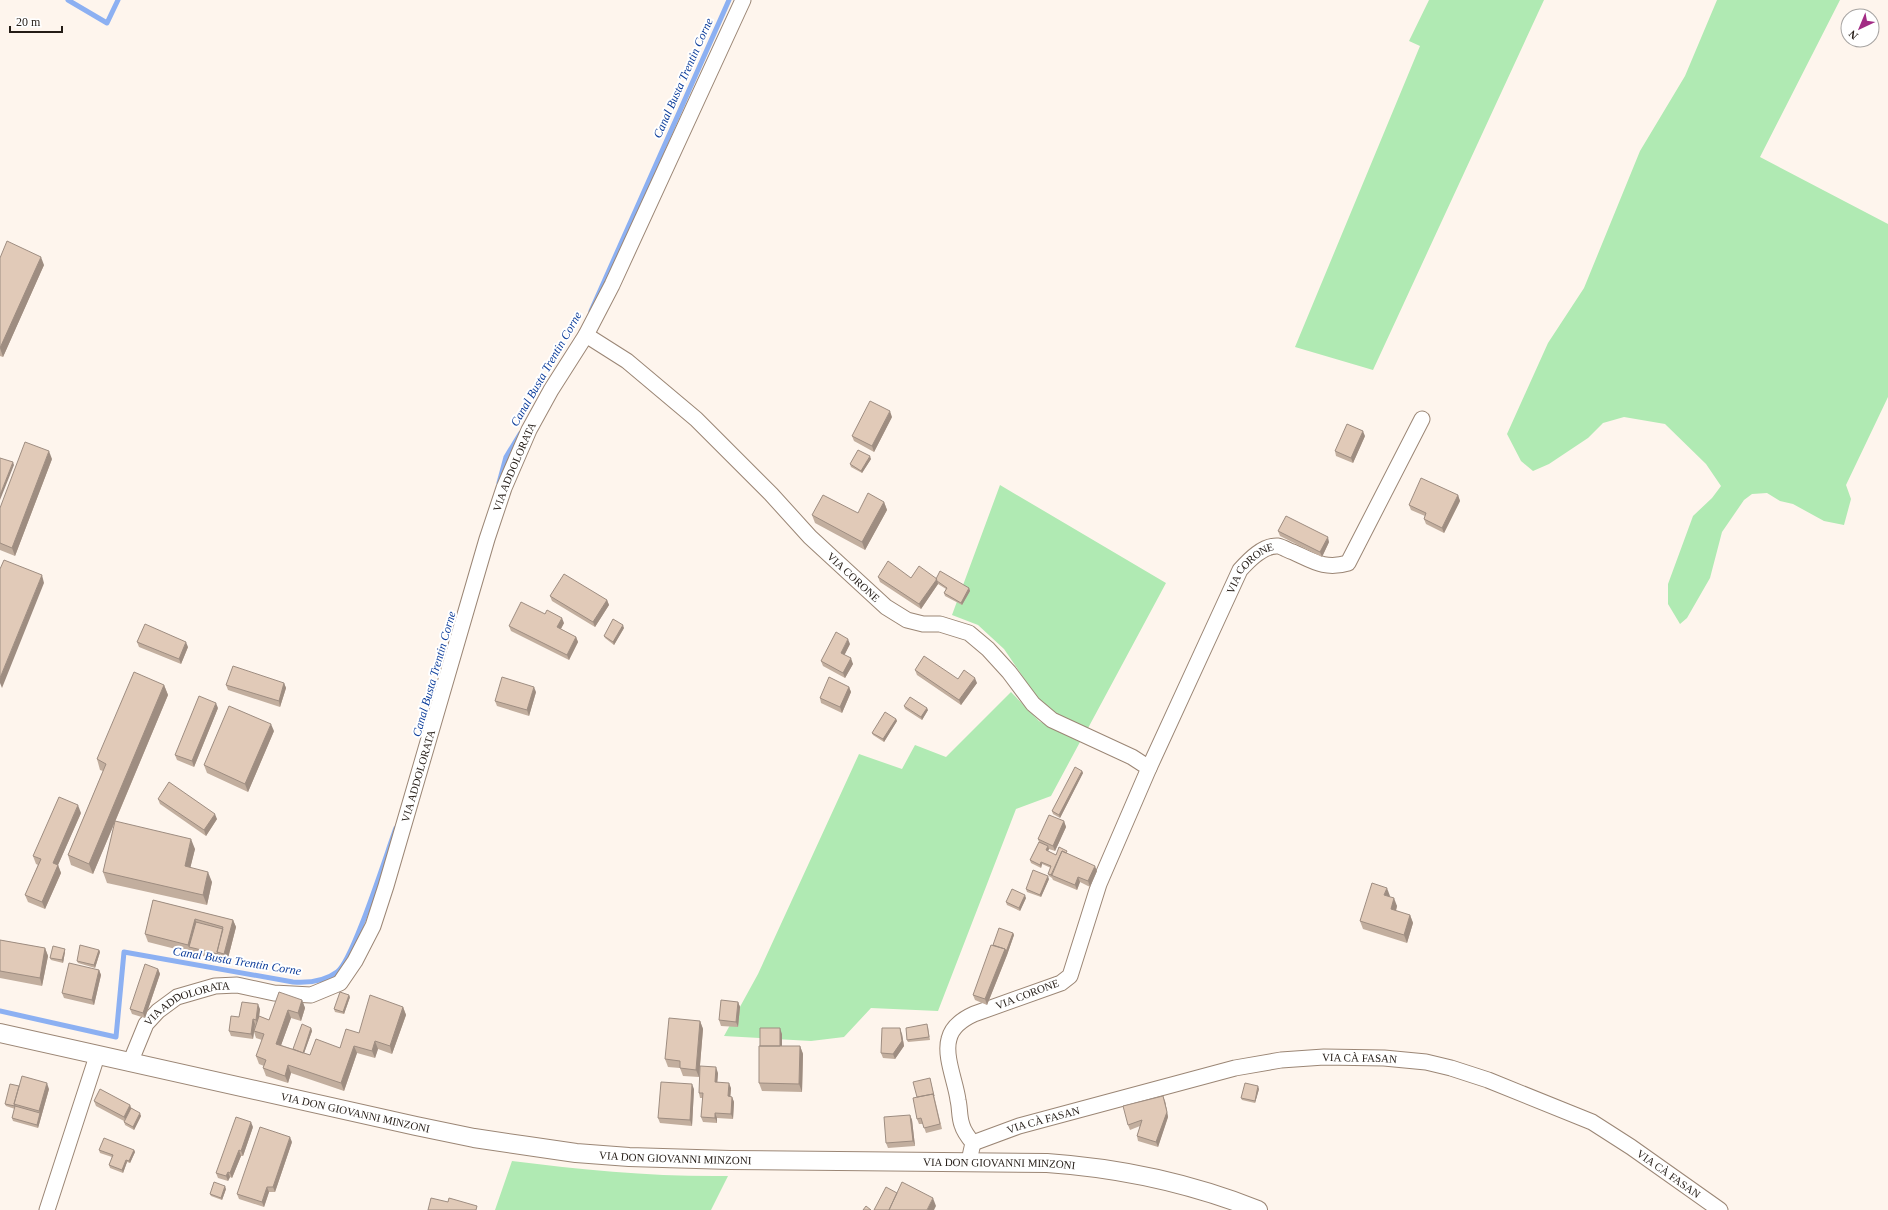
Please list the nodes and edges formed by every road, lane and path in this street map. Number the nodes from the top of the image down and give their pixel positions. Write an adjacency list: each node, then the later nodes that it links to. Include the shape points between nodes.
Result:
1 (743, 0): 2 (street, VIA ADDOLORATA, via 612,285)
2 (586, 335): 4 (street, VIA CORONE, via 627,361 696,419 756,478 810,537 886,607 907,620 923,624 940,624 969,633 988,648 1033,704 1052,720 1132,757); 7 (street, VIA ADDOLORATA, via 529,430 504,488 386,886 373,926 355,961 340,984 311,995 274,993 237,985 215,986 177,997 158,1010 146,1024)
3 (1422, 419): 4 (street, VIA CORONE, via 1348,563 1335,567 1320,564 1279,546 1265,550 1250,559 1240,570)
4 (1149, 768): 8 (street, VIA CORONE, via 1099,884 1070,976 1061,983 962,1020 949,1039 948,1049 961,1123)
5 (0, 1033): 6 (street, VIA DON GIOVANNI MINZONI)
6 (97, 1056): 7 (street, VIA DON GIOVANNI MINZONI); 10 (street)
7 (130, 1063): 9 (street, VIA DON GIOVANNI MINZONI, via 474,1138 576,1153 730,1160)
8 (973, 1143): 9 (street); 12 (street, VIA CÀ FASAN, via 1019,1126 1235,1068 1281,1060 1324,1057 1384,1058 1426,1062 1459,1070 1592,1122)
9 (969, 1161): 11 (street, VIA DON GIOVANNI MINZONI, via 1047,1163 1133,1173 1220,1196)
10 (47, 1210)
11 (1258, 1210)
12 (1720, 1210)

